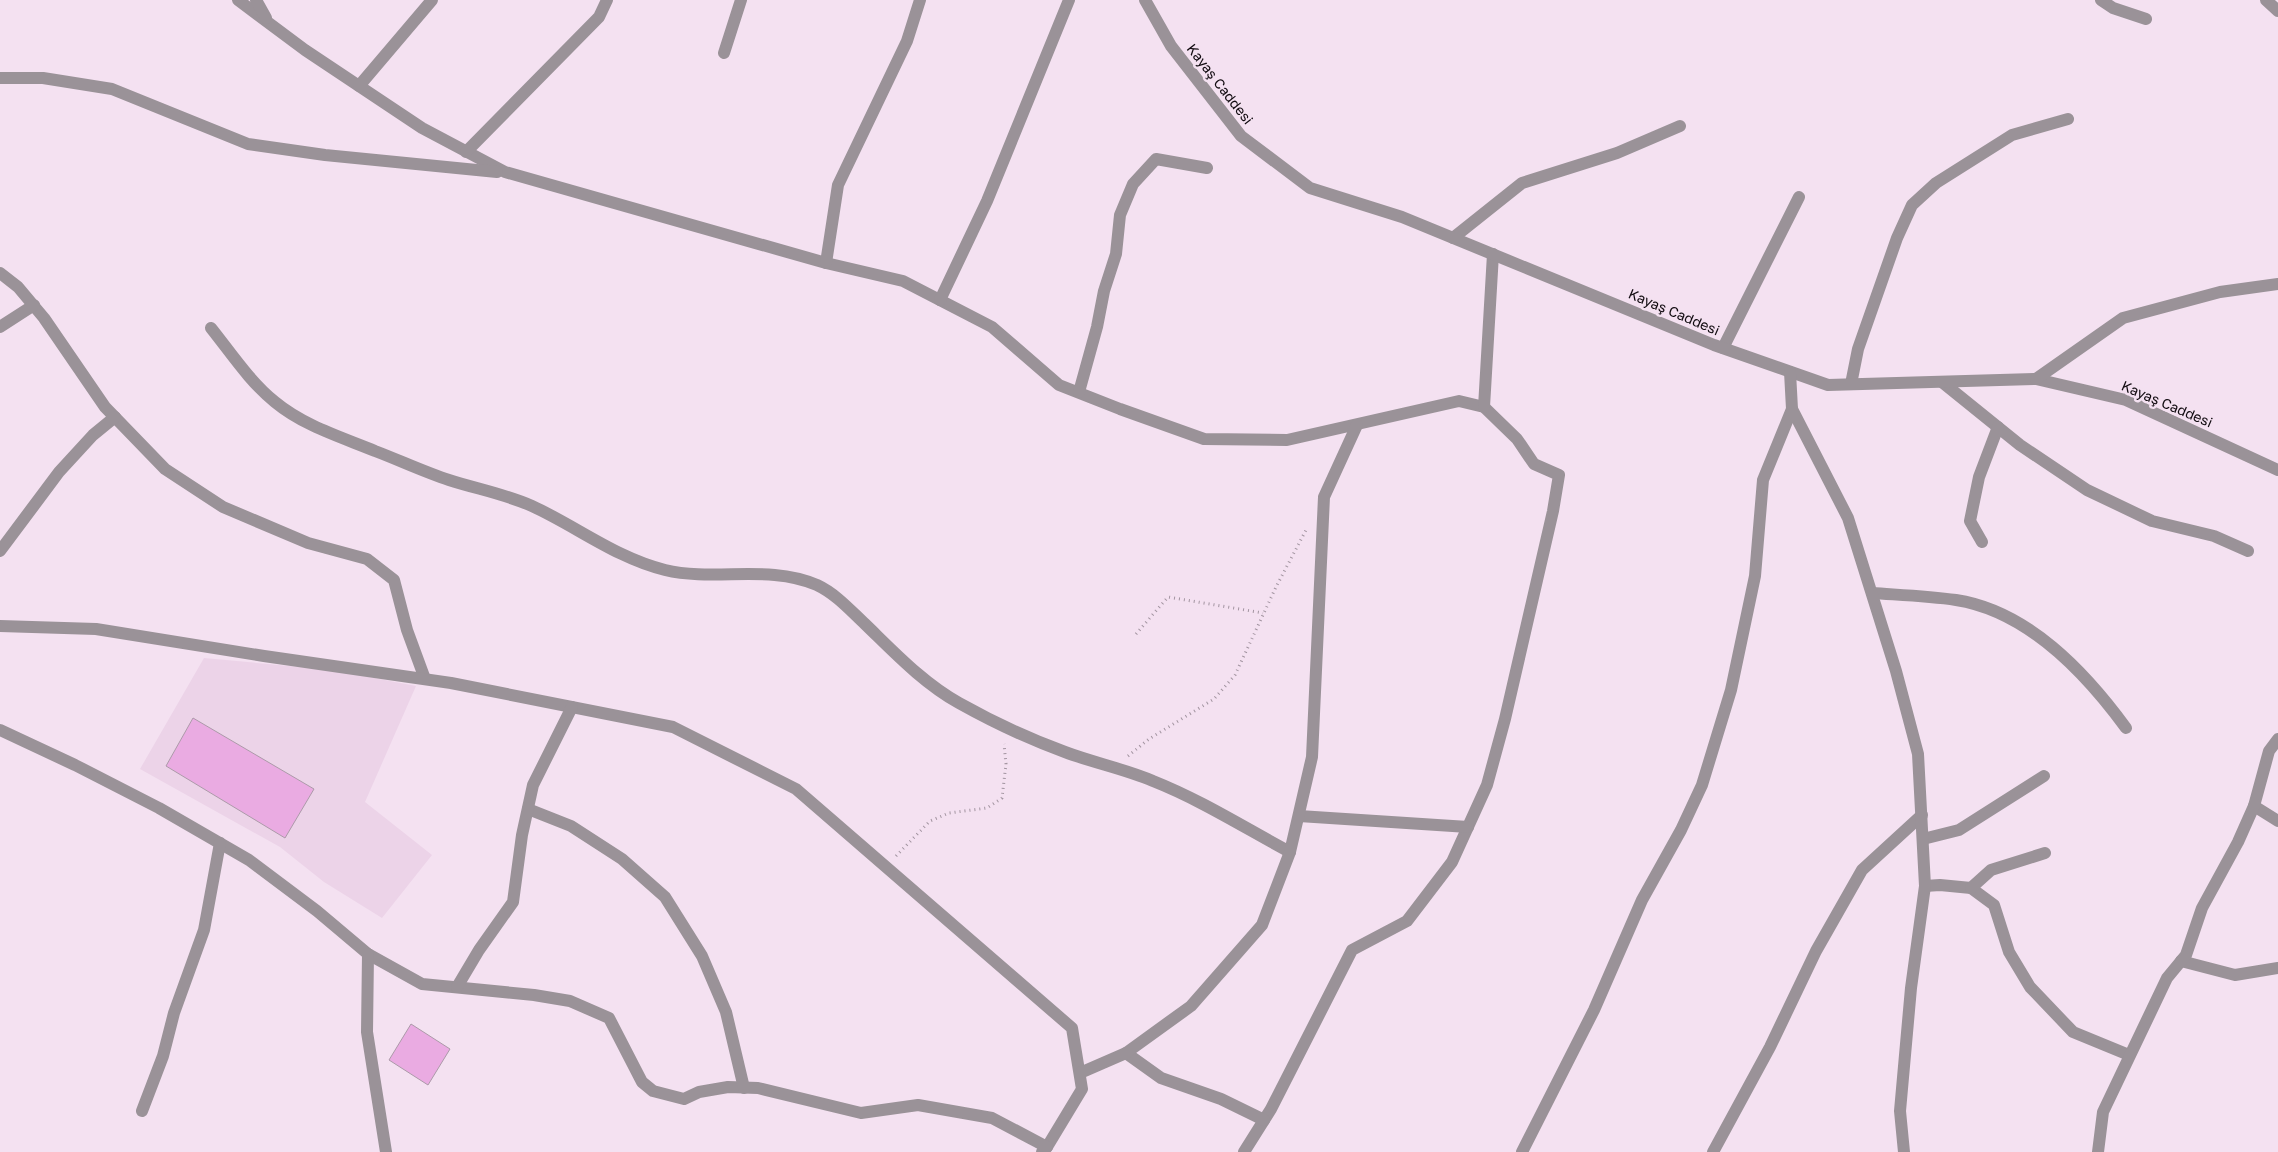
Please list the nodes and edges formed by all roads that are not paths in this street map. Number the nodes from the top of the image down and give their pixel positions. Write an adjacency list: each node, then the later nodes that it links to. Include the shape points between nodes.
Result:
1 (238, 0): 13 (street)
2 (256, 0): 13 (street)
3 (432, 0): 16 (street)
4 (607, 0): 19 (street, via 599,17)
5 (741, 0): 14 (street)
6 (920, 0): 25 (street, via 907,41 838,185)
7 (1069, 0): 28 (street, via 987,201)
8 (1145, 0): 23 (street, Kayaş Caddesi, via 1171,46 1241,136 1310,188 1402,217)
9 (2101, 0): 12 (street, via 2113,8)
10 (2266, 0): 11 (street)
11 (2278, 11)
12 (2146, 19)
13 (268, 23): 16 (street)
14 (724, 54)
15 (0, 78): 21 (street, via 43,78 112,89 248,144 325,155)
16 (359, 86): 19 (street, via 422,128)
17 (2068, 118): 36 (street, via 2012,134 1936,183 1912,205 1858,348)
18 (1680, 126): 23 (street, via 1617,153 1522,183)
19 (466, 152): 21 (street)
20 (1207, 168): 37 (street, via 1156,159 1133,184 1120,215 1116,254)
21 (505, 172): 25 (street)
22 (1799, 197): 32 (street)
23 (1453, 238): 24 (street, Kayaş Caddesi)
24 (1493, 254): 32 (street, Kayaş Caddesi); 38 (street)
25 (826, 263): 28 (street, via 903,281)
26 (0, 273): 29 (street, via 18,286)
27 (2278, 284): 34 (street, via 2220,292 2123,318)
28 (940, 300): 37 (street, via 992,326 1059,384)
29 (34, 305): 30 (street); 40 (street)
30 (0, 327)
31 (211, 328): 63 (street, via 260,389 307,423 447,480 519,501 615,551 660,569 693,575 757,573 818,586 836,596 934,687 956,702 1066,753 1155,781)
32 (1722, 348): 33 (street, Kayaş Caddesi)
33 (1790, 372): 36 (street, Kayaş Caddesi, via 1828,385); 39 (street)
34 (2036, 379): 35 (street, Kayaş Caddesi); 43 (street, Kayaş Caddesi, via 2126,400)
35 (1942, 382): 36 (street, Kayaş Caddesi); 42 (street)
36 (1852, 384)
37 (1079, 392): 41 (street, via 1204,439 1287,440)
38 (1484, 407): 41 (street, via 1459,401); 60 (street, via 1517,439 1534,464 1559,475 1505,719 1487,785)
39 (1792, 409): 47 (street, via 1848,518); 80 (street, via 1764,480 1755,576 1730,690 1702,785 1642,900 1594,1010)
40 (114, 417): 45 (street, via 59,472); 49 (street, via 165,469 223,507 308,543 367,559 394,580 407,630)
41 (1357, 425): 58 (street, via 1324,497 1312,757)
42 (1998, 427): 44 (street, via 1979,477 1970,521); 46 (street, via 2087,490 2152,520 2214,536)
43 (2278, 470)
44 (1982, 542)
45 (0, 551)
46 (2248, 551)
47 (1872, 593): 51 (street, via 1957,600 1997,612 2032,632 2085,676); 57 (street, via 1918,754)
48 (0, 626): 49 (street, via 96,629)
49 (425, 679): 50 (street)
50 (572, 706): 56 (street, via 533,785); 73 (street, via 673,727 796,789 1072,1028)
51 (2126, 728)
52 (0, 730): 62 (street, via 159,808)
53 (2278, 739): 55 (street, via 2269,751)
54 (2044, 776): 61 (street, via 1959,830)
55 (2254, 806): 59 (street); 68 (street, via 2202,908)
56 (528, 809): 70 (street, via 514,902); 74 (street, via 571,826 622,859 665,897 702,956 726,1012)
57 (1922, 815): 61 (street); 81 (street, via 1862,870 1816,951 1770,1047)
58 (1299, 816): 60 (street); 63 (street)
59 (2278, 821)
60 (1468, 827): 76 (street, via 1452,862 1406,921 1352,950)
61 (1923, 839): 65 (street)
62 (220, 843): 67 (street, via 317,911); 75 (street, via 204,930)
63 (1290, 852): 71 (street, via 1262,926 1191,1006)
64 (2045, 853): 66 (street, via 1991,870)
65 (1925, 886): 66 (street); 82 (street, via 1911,988 1901,1101)
66 (1971, 888): 72 (street, via 1994,905 2008,952 2030,987 2073,1032)
67 (368, 954): 70 (street, via 422,984); 78 (street, via 367,1032)
68 (2181, 962): 69 (street, via 2235,974); 72 (street, via 2167,978)
69 (2278, 968)
70 (457, 987): 74 (street, via 570,1001 609,1018 642,1082 653,1091 684,1099 699,1092)
71 (1126, 1053): 73 (street); 76 (street, via 1161,1078 1221,1099)
72 (2129, 1055): 83 (street, via 2103,1112)
73 (1080, 1073): 77 (street, via 1082,1089)
74 (744, 1088): 77 (street, via 758,1088 861,1112 918,1105 992,1118)
75 (142, 1111)
76 (1264, 1120): 79 (street)
77 (1045, 1150)
78 (386, 1152)
79 (1244, 1152)
80 (1522, 1152)
81 (1713, 1152)
82 (1904, 1152)
83 (2098, 1152)

